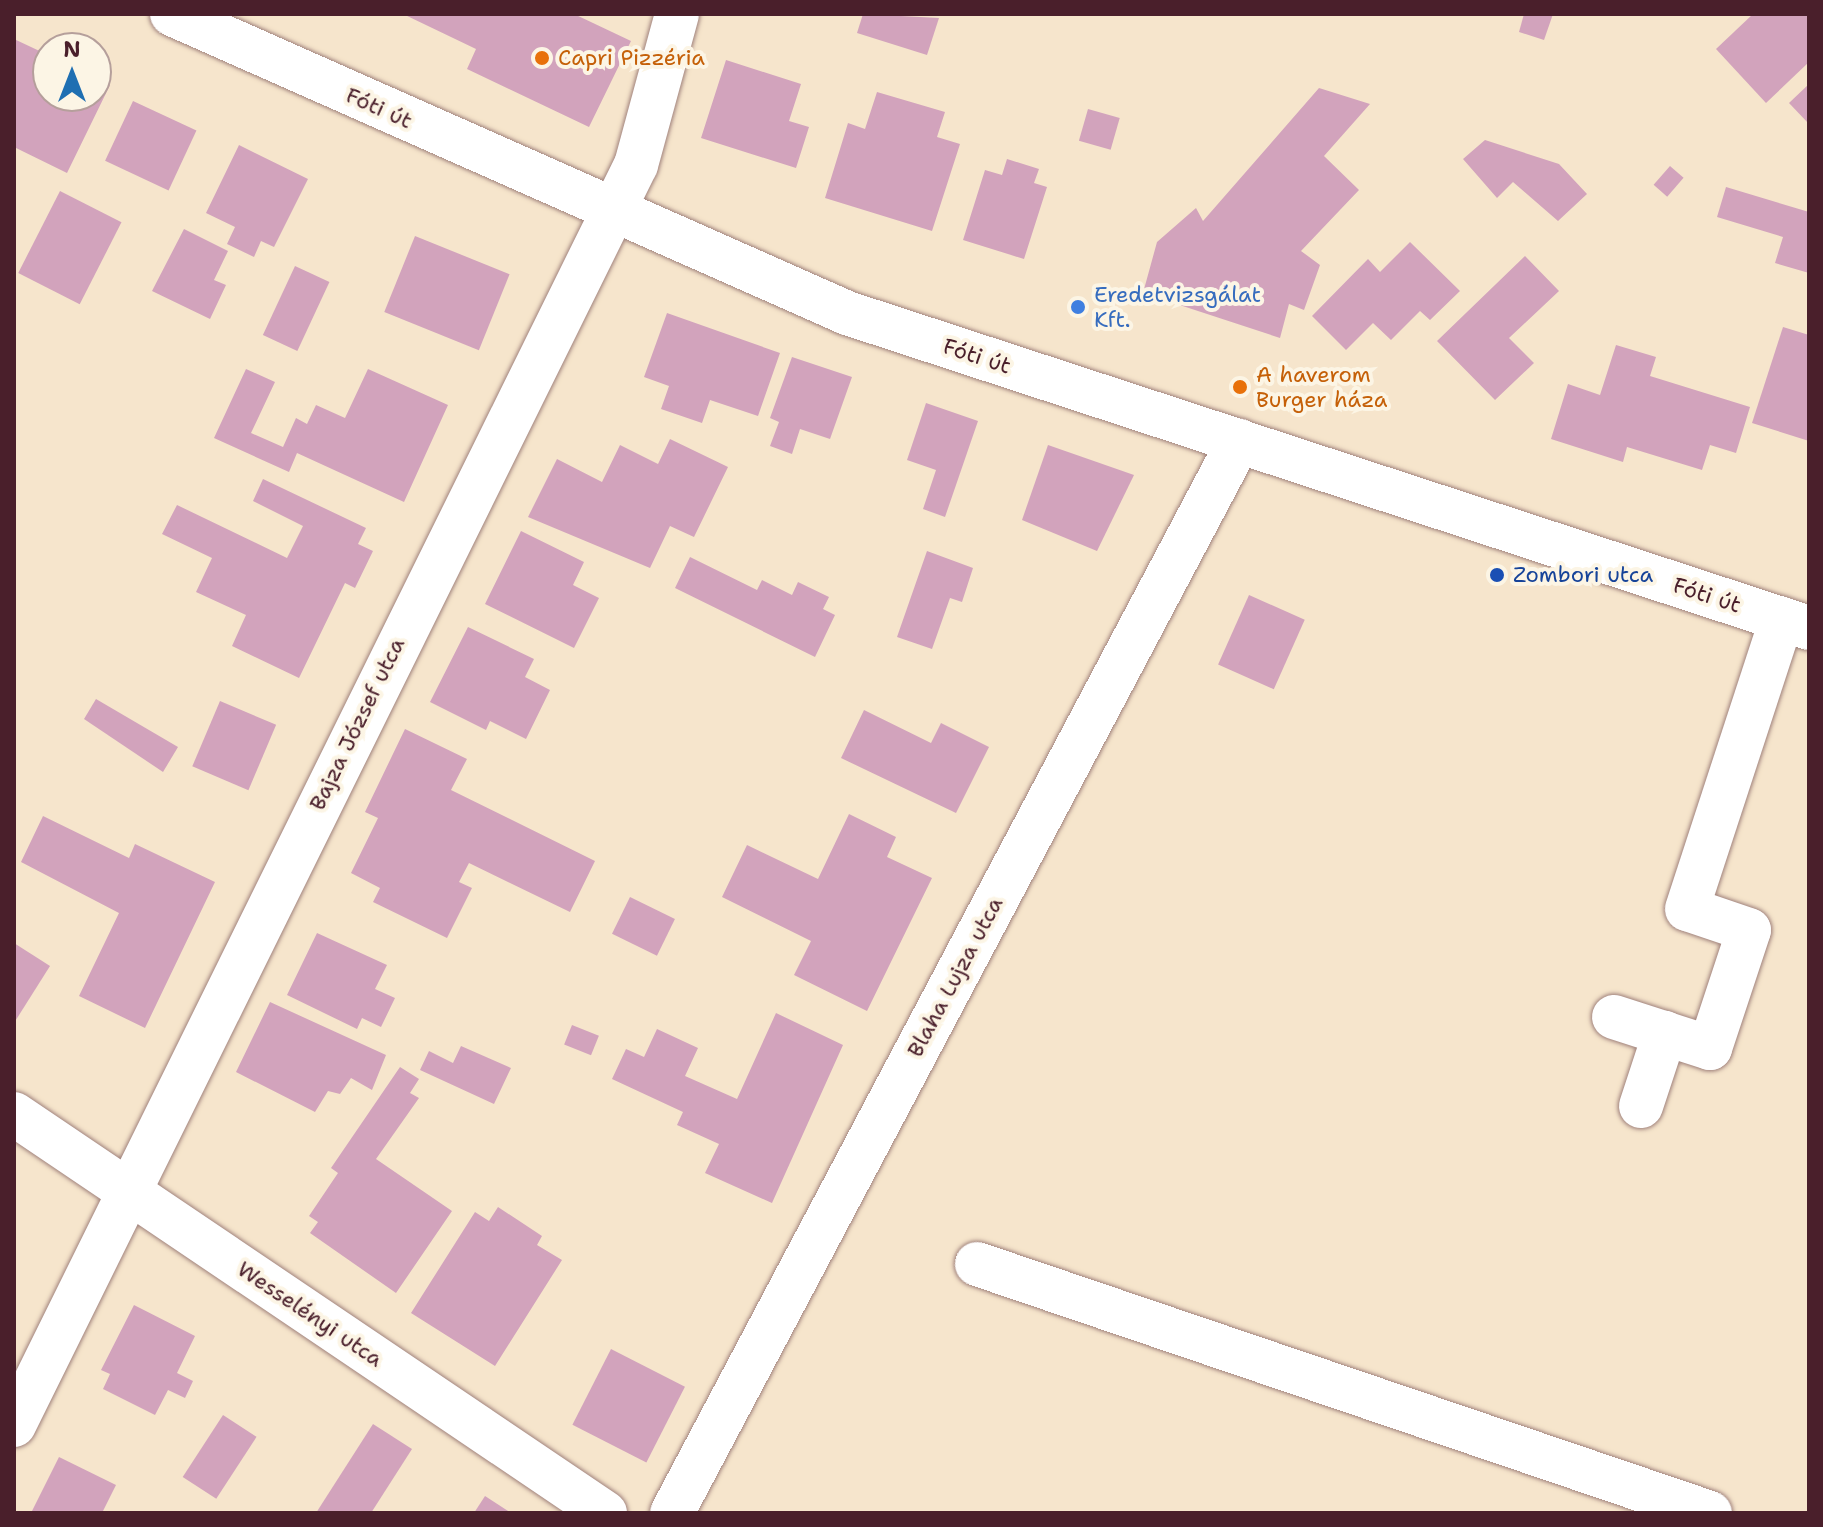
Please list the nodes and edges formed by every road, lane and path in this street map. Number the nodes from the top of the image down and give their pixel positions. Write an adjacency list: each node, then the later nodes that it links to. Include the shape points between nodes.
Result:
1 (172, 14): 3 (street, Fóti út)
2 (668, 17): 3 (street, Bajza József utca, via 642,147)
3 (608, 211): 4 (street, Fóti út, via 847,313); 10 (street, Bajza József utca)
4 (1239, 441): 5 (street, Fóti út); 14 (street, Blaha Lujza utca)
5 (1796, 624): 7 (street, via 1687,909 1749,930 1710,1048)
6 (1614, 1017): 7 (street)
7 (1665, 1033): 8 (street)
8 (1641, 1106)
9 (14, 1114): 10 (street, Wesselényi utca)
10 (128, 1192): 12 (street, Bajza József utca); 13 (street, Wesselényi utca)
11 (977, 1264): 15 (street)
12 (14, 1425)
13 (605, 1513)
14 (672, 1513)
15 (1710, 1513)

